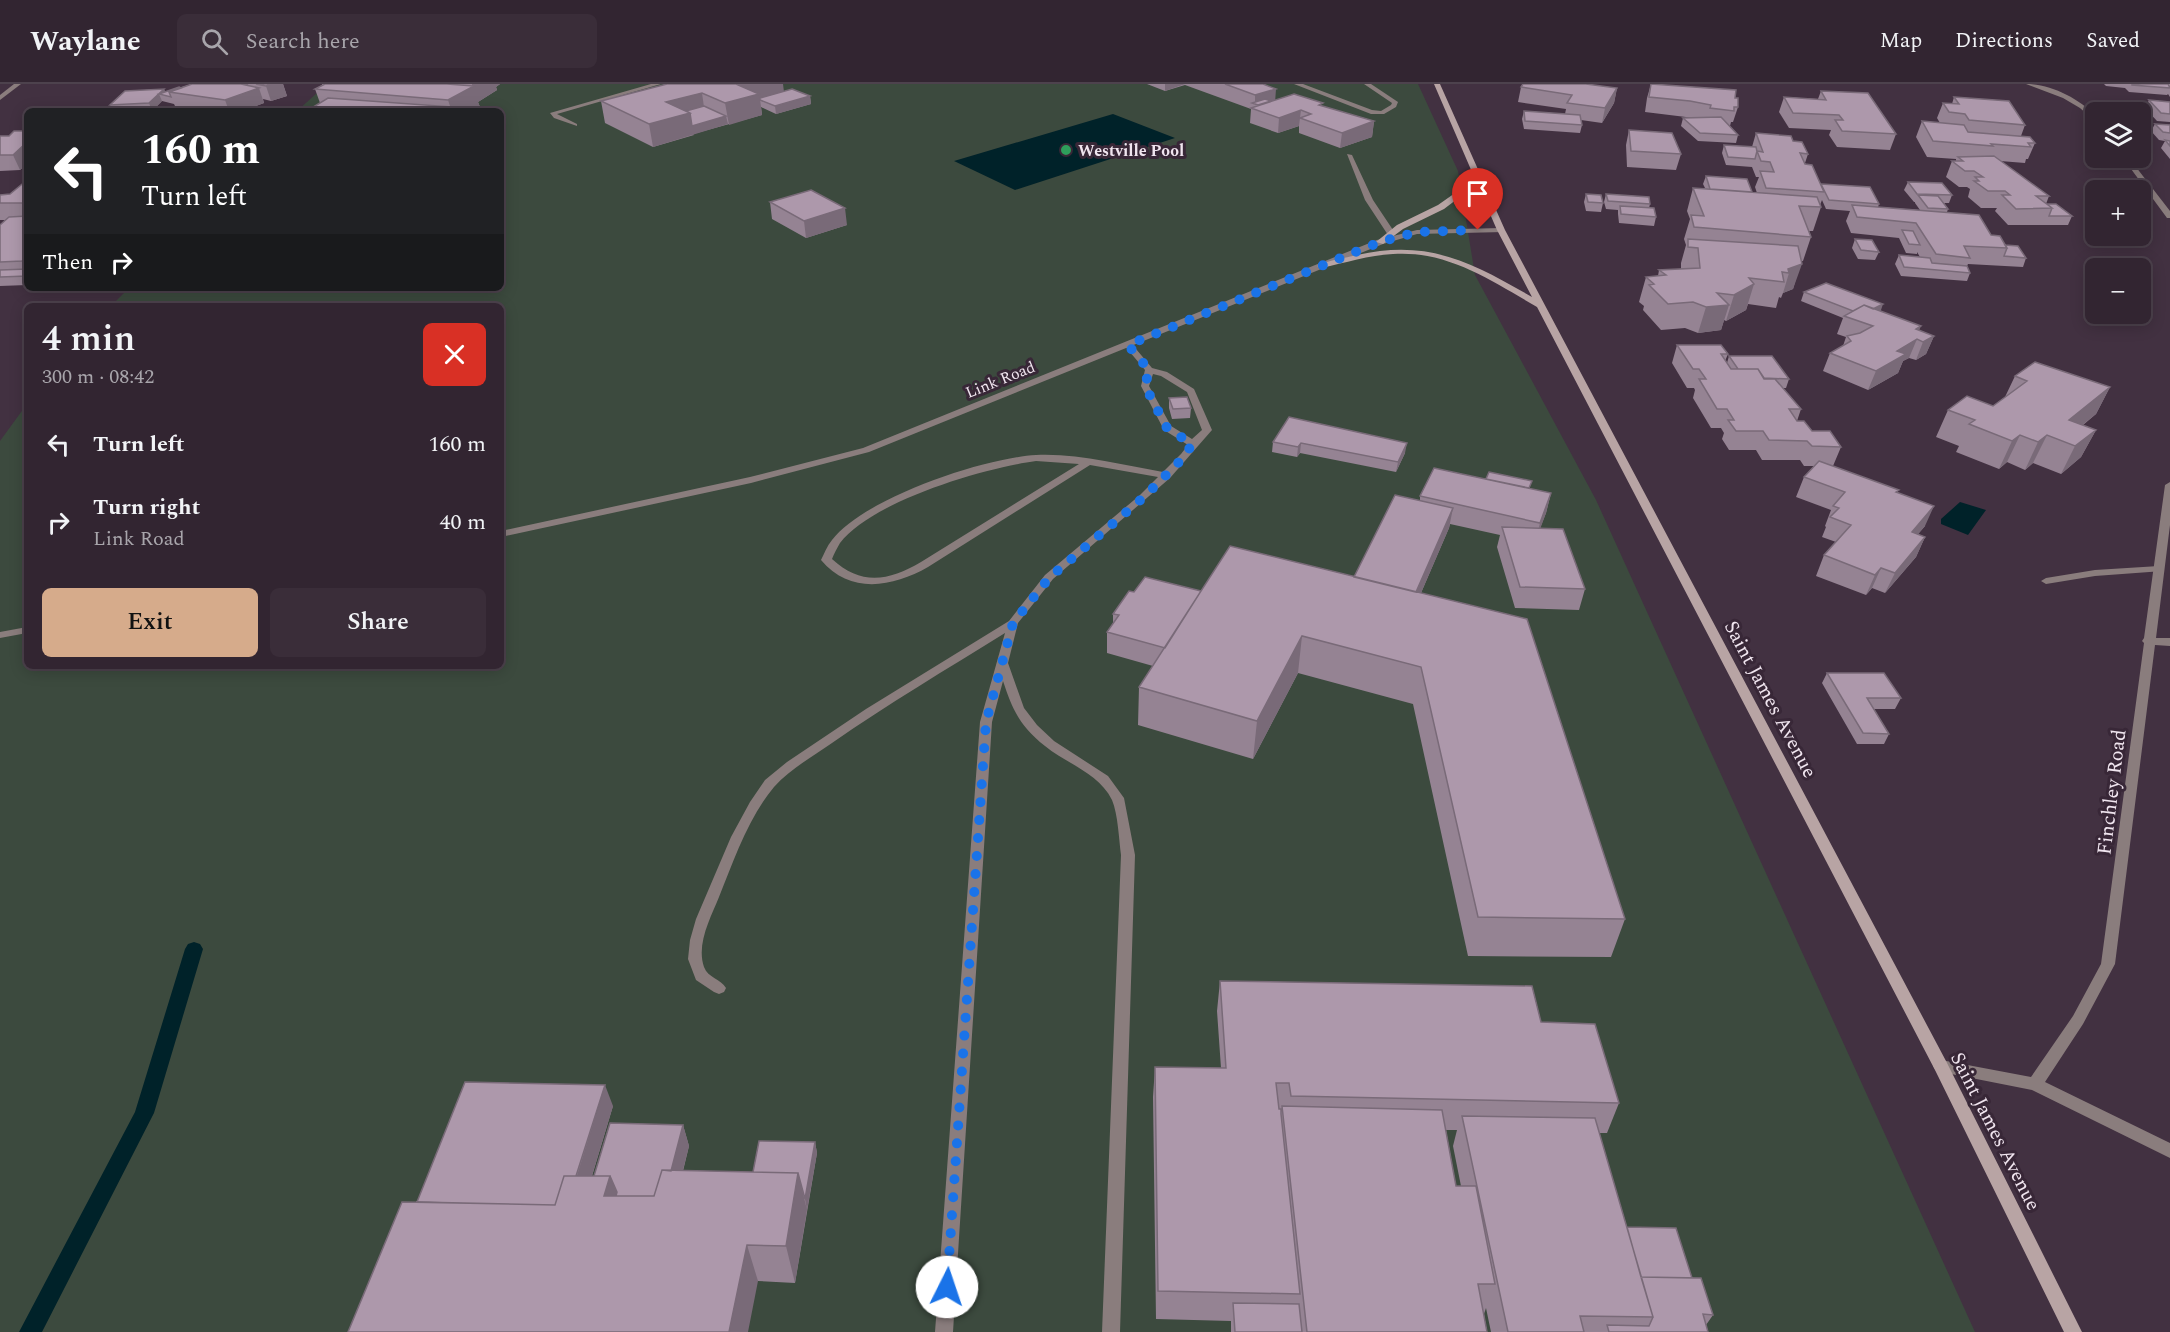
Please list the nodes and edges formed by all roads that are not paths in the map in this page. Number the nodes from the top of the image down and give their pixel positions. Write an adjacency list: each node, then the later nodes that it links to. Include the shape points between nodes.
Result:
1 (18, 84): 7 (street)
2 (658, 84): 9 (street, via 553,113)
3 (1297, 84): 4 (street, via 1371,112 1382,113 1394,106 1390,97)
4 (1367, 84)
5 (1437, 84): 12 (main road, Saint James Avenue)
6 (2029, 84): 8 (street, via 2069,98)
7 (0, 98)
8 (2085, 109)
9 (575, 125)
10 (1349, 155): 15 (street, via 1369,200)
11 (2134, 168): 13 (street)
12 (1478, 180): 14 (main road, Saint James Avenue); 15 (main road, via 1441,207)
13 (2170, 216)
14 (1501, 230): 16 (street, Link Road, via 1417,232); 18 (main road, Saint James Avenue)
15 (1391, 234): 16 (main road)
16 (1380, 242): 17 (street, Link Road)
17 (1320, 266): 18 (main road, via 1383,253 1422,253 1468,264); 19 (street, Link Road)
18 (1541, 306): 35 (main road, Saint James Avenue)
19 (1128, 345): 20 (street); 25 (street, Link Road, via 866,450 751,480)
20 (1149, 370): 21 (street, via 1145,386 1167,428); 21 (street, via 1164,374 1191,391 1207,430)
21 (1192, 444): 23 (street)
22 (1087, 463): 22 (street, via 928,561 887,581 872,582 834,568 826,560 828,550 854,524 889,504 972,469 1035,458); 23 (street)
23 (1167, 476): 28 (street, via 1049,578)
24 (2170, 485): 26 (street, Finchley Road)
25 (504, 533)
26 (2158, 569): 27 (street); 31 (street, Finchley Road)
27 (2046, 581)
28 (1013, 623): 33 (street); 34 (street, via 848,726 785,769 764,791 723,869 694,942 696,966 705,982)
29 (24, 631): 30 (street)
30 (0, 635)
31 (2148, 641): 32 (street); 36 (street, Finchley Road, via 2108,964 2078,1020)
32 (2170, 642)
33 (1003, 663): 38 (street, via 986,722); 39 (street, via 1018,709 1033,728 1050,744 1104,779 1119,801 1128,855)
34 (719, 988)
35 (1941, 1066): 36 (street); 40 (main road, Saint James Avenue)
36 (2035, 1084): 37 (street)
37 (2170, 1152)
38 (944, 1332)
39 (1111, 1332)
40 (2073, 1332)

